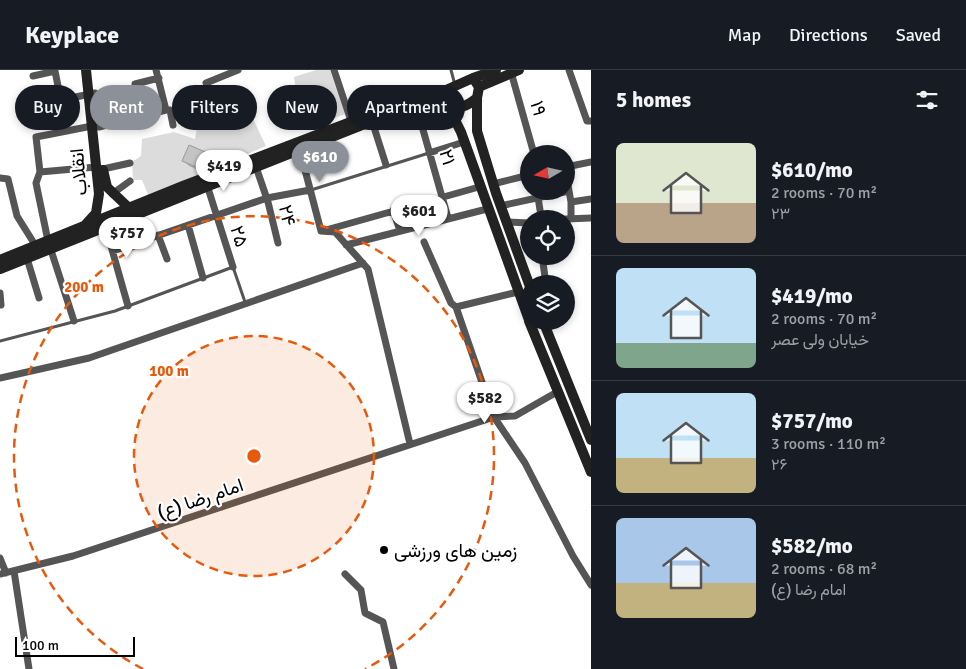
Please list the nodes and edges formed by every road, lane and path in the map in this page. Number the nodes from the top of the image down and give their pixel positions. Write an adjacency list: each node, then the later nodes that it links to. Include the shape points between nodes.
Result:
1 (86, 70): 15 (main road, انقلاب)
2 (92, 70): 16 (main road, انقلاب)
3 (238, 70): 13 (street)
4 (334, 70): 23 (street)
5 (451, 70): 17 (lane)
6 (496, 70): 11 (main road)
7 (569, 70): 26 (street)
8 (515, 71): 19 (main road); 36 (street, ۱۹)
9 (158, 74): 12 (street); 22 (street)
10 (33, 76): 14 (street, via 55,71)
11 (473, 78): 18 (main road); 19 (main road)
12 (135, 84)
13 (206, 84)
14 (58, 85)
15 (90, 85)
16 (92, 85)
17 (450, 85)
18 (457, 85)
19 (479, 87): 20 (main road)
20 (477, 98): 21 (main road); 27 (main road)
21 (465, 105)
22 (166, 110): 24 (street); 25 (street, via 170,110)
23 (347, 110)
24 (162, 111)
25 (172, 120)
26 (589, 121)
27 (476, 124): 34 (main road, via 468,124); 49 (main road)
28 (90, 127): 33 (street)
29 (347, 127): 37 (main road)
30 (95, 130): 44 (main road, انقلاب)
31 (375, 130): 41 (street)
32 (423, 130): 38 (street, ۲۱)
33 (67, 131): 45 (street, via 36,137)
34 (461, 132): 35 (main road)
35 (464, 142): 38 (street); 51 (main road)
36 (532, 145)
37 (298, 146): 42 (main road); 52 (street); 65 (main road)
38 (429, 153): 41 (lane); 54 (street, ۲۱)
39 (591, 162): 43 (street)
40 (130, 163): 44 (street)
41 (386, 165): 52 (lane)
42 (256, 166): 50 (main road); 55 (street, ۲۴)
43 (575, 166)
44 (100, 168): 45 (street); 53 (main road, انقلاب); 74 (main road, انقلاب, via 99,207)
45 (40, 172): 81 (street, via 36,182)
46 (520, 177): 49 (street)
47 (0, 178): 82 (street, via 8,179 17,216)
48 (130, 181): 53 (street)
49 (493, 184): 60 (main road)
50 (207, 185): 65 (main road); 66 (street, ۲۵)
51 (479, 186): 54 (street); 61 (main road)
52 (310, 190): 55 (street); 75 (street)
53 (112, 194): 65 (main road, انقلاب)
54 (442, 196): 62 (street); 67 (street, ۲۱)
55 (267, 198): 66 (street); 79 (street, ۲۴)
56 (591, 199): 59 (street)
57 (525, 200): 60 (street)
58 (538, 200): 63 (street)
59 (571, 202): 64 (street)
60 (500, 206): 71 (main road)
61 (487, 209): 67 (street); 92 (main road)
62 (393, 210): 75 (street); 76 (street)
63 (540, 210)
64 (570, 210)
65 (130, 212): 70 (main road)
66 (217, 215): 73 (street); 88 (street, ۲۵)
67 (448, 218): 76 (street)
68 (591, 218): 69 (street)
69 (575, 219)
70 (105, 222): 74 (main road); 83 (street)
71 (506, 222): 72 (street); 90 (main road)
72 (520, 223)
73 (188, 225): 77 (street); 91 (street)
74 (83, 231): 81 (main road)
75 (321, 231): 80 (street, via 335,232)
76 (400, 231): 80 (street)
77 (158, 235): 83 (street); 85 (street)
78 (424, 242): 99 (street)
79 (278, 243)
80 (346, 244): 87 (street)
81 (49, 245): 82 (main road); 100 (street)
82 (38, 249): 84 (main road)
83 (113, 251): 98 (street)
84 (26, 254): 86 (main road); 89 (main road); 95 (street)
85 (167, 259)
86 (0, 260)
87 (362, 263): 96 (street); 108 (street, via 368,269)
88 (233, 267): 91 (lane); 96 (lane)
89 (0, 269)
90 (526, 275)
91 (203, 278): 98 (lane)
92 (518, 292): 94 (main road); 99 (street)
93 (0, 293): 97 (street)
94 (520, 297)
95 (39, 298)
96 (246, 304): 104 (street, via 89,358)
97 (1, 305)
98 (128, 306): 100 (lane)
99 (456, 308): 106 (street)
100 (74, 321): 103 (lane)
101 (533, 330): 105 (main road)
102 (547, 330): 107 (main road)
103 (0, 341)
104 (0, 378)
105 (557, 392): 106 (street, امام رضا (ع), via 515,416); 109 (main road)
106 (494, 417): 108 (street, امام رضا (ع)); 114 (street, via 525,463)
107 (591, 440)
108 (410, 444): 111 (street, امام رضا (ع), via 174,524)
109 (591, 472)
110 (0, 558): 112 (street)
111 (14, 571): 112 (street, امام رضا (ع)); 115 (street)
112 (3, 573)
113 (345, 574): 116 (street, via 361,590 365,613 383,622)
114 (591, 585)
115 (29, 669)
116 (394, 669)

